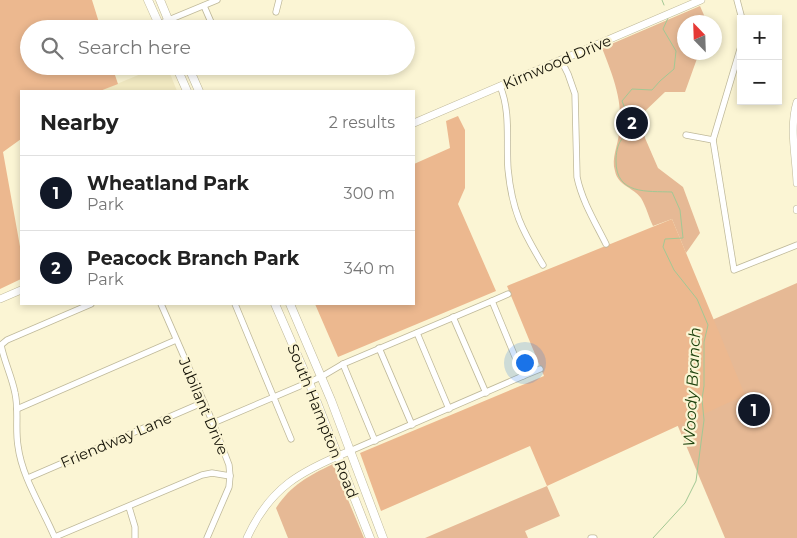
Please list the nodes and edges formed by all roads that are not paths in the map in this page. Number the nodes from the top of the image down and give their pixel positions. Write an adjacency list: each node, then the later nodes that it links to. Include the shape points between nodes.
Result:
1 (148, 0): 10 (main road)
2 (160, 0): 11 (main road)
3 (217, 0): 7 (street)
4 (279, 0): 8 (street)
5 (701, 0): 14 (street, Kirnwood Drive)
6 (737, 0): 9 (street)
7 (204, 6): 11 (street); 12 (street)
8 (276, 12)
9 (741, 15)
10 (157, 20)
11 (168, 20)
12 (210, 20)
13 (737, 59): 24 (street)
14 (561, 60): 17 (street, Kirnwood Drive); 26 (street, via 575,94 579,188)
15 (180, 75): 18 (main road)
16 (192, 75): 19 (main road)
17 (500, 86): 22 (street, Kirnwood Drive); 28 (street, via 506,105 513,203 523,230)
18 (187, 90)
19 (199, 90)
20 (797, 102): 21 (street)
21 (795, 119): 25 (street, via 793,137)
22 (415, 123)
23 (686, 135): 24 (street)
24 (713, 140): 27 (street, via 734,270)
25 (797, 183)
26 (606, 244)
27 (797, 245)
28 (543, 265)
29 (20, 290): 31 (street)
30 (508, 294): 32 (street)
31 (0, 299)
32 (492, 301): 38 (street); 44 (street)
33 (89, 305): 50 (street, via 3,342)
34 (161, 305): 40 (street, Jubilant Drive)
35 (235, 305): 48 (street)
36 (275, 305): 46 (main road, South Hampton Road)
37 (290, 305): 45 (main road, South Hampton Road)
38 (454, 317): 39 (street); 47 (street)
39 (417, 333): 41 (street); 51 (street)
40 (176, 340): 49 (street, Jubilant Drive); 50 (street)
41 (379, 348): 42 (street); 53 (street)
42 (343, 364): 45 (street); 55 (street)
43 (540, 369): 44 (street)
44 (523, 376): 47 (street)
45 (321, 377): 46 (street); 56 (main road, South Hampton Road)
46 (309, 382): 48 (street); 57 (main road, South Hampton Road)
47 (486, 393): 51 (street)
48 (275, 397): 52 (street); 54 (street)
49 (204, 402): 52 (street, Jubilant Drive); 59 (street, Friendway Lane)
50 (17, 409): 59 (street, via 18,447)
51 (450, 409): 53 (street)
52 (213, 423): 58 (street, Jubilant Drive, via 228,461)
53 (412, 425): 55 (street)
54 (291, 439)
55 (375, 441): 56 (street)
56 (350, 451): 57 (street); 66 (main road, South Hampton Road)
57 (338, 456): 64 (street, via 298,475 282,487 257,518); 65 (main road, South Hampton Road)
58 (230, 476): 60 (street, via 202,475); 63 (street, Jubilant Drive, via 227,492)
59 (28, 478): 61 (street)
60 (129, 507): 61 (street); 62 (street)
61 (55, 538)
62 (135, 538)
63 (207, 538)
64 (247, 538)
65 (370, 538)
66 (383, 538)

